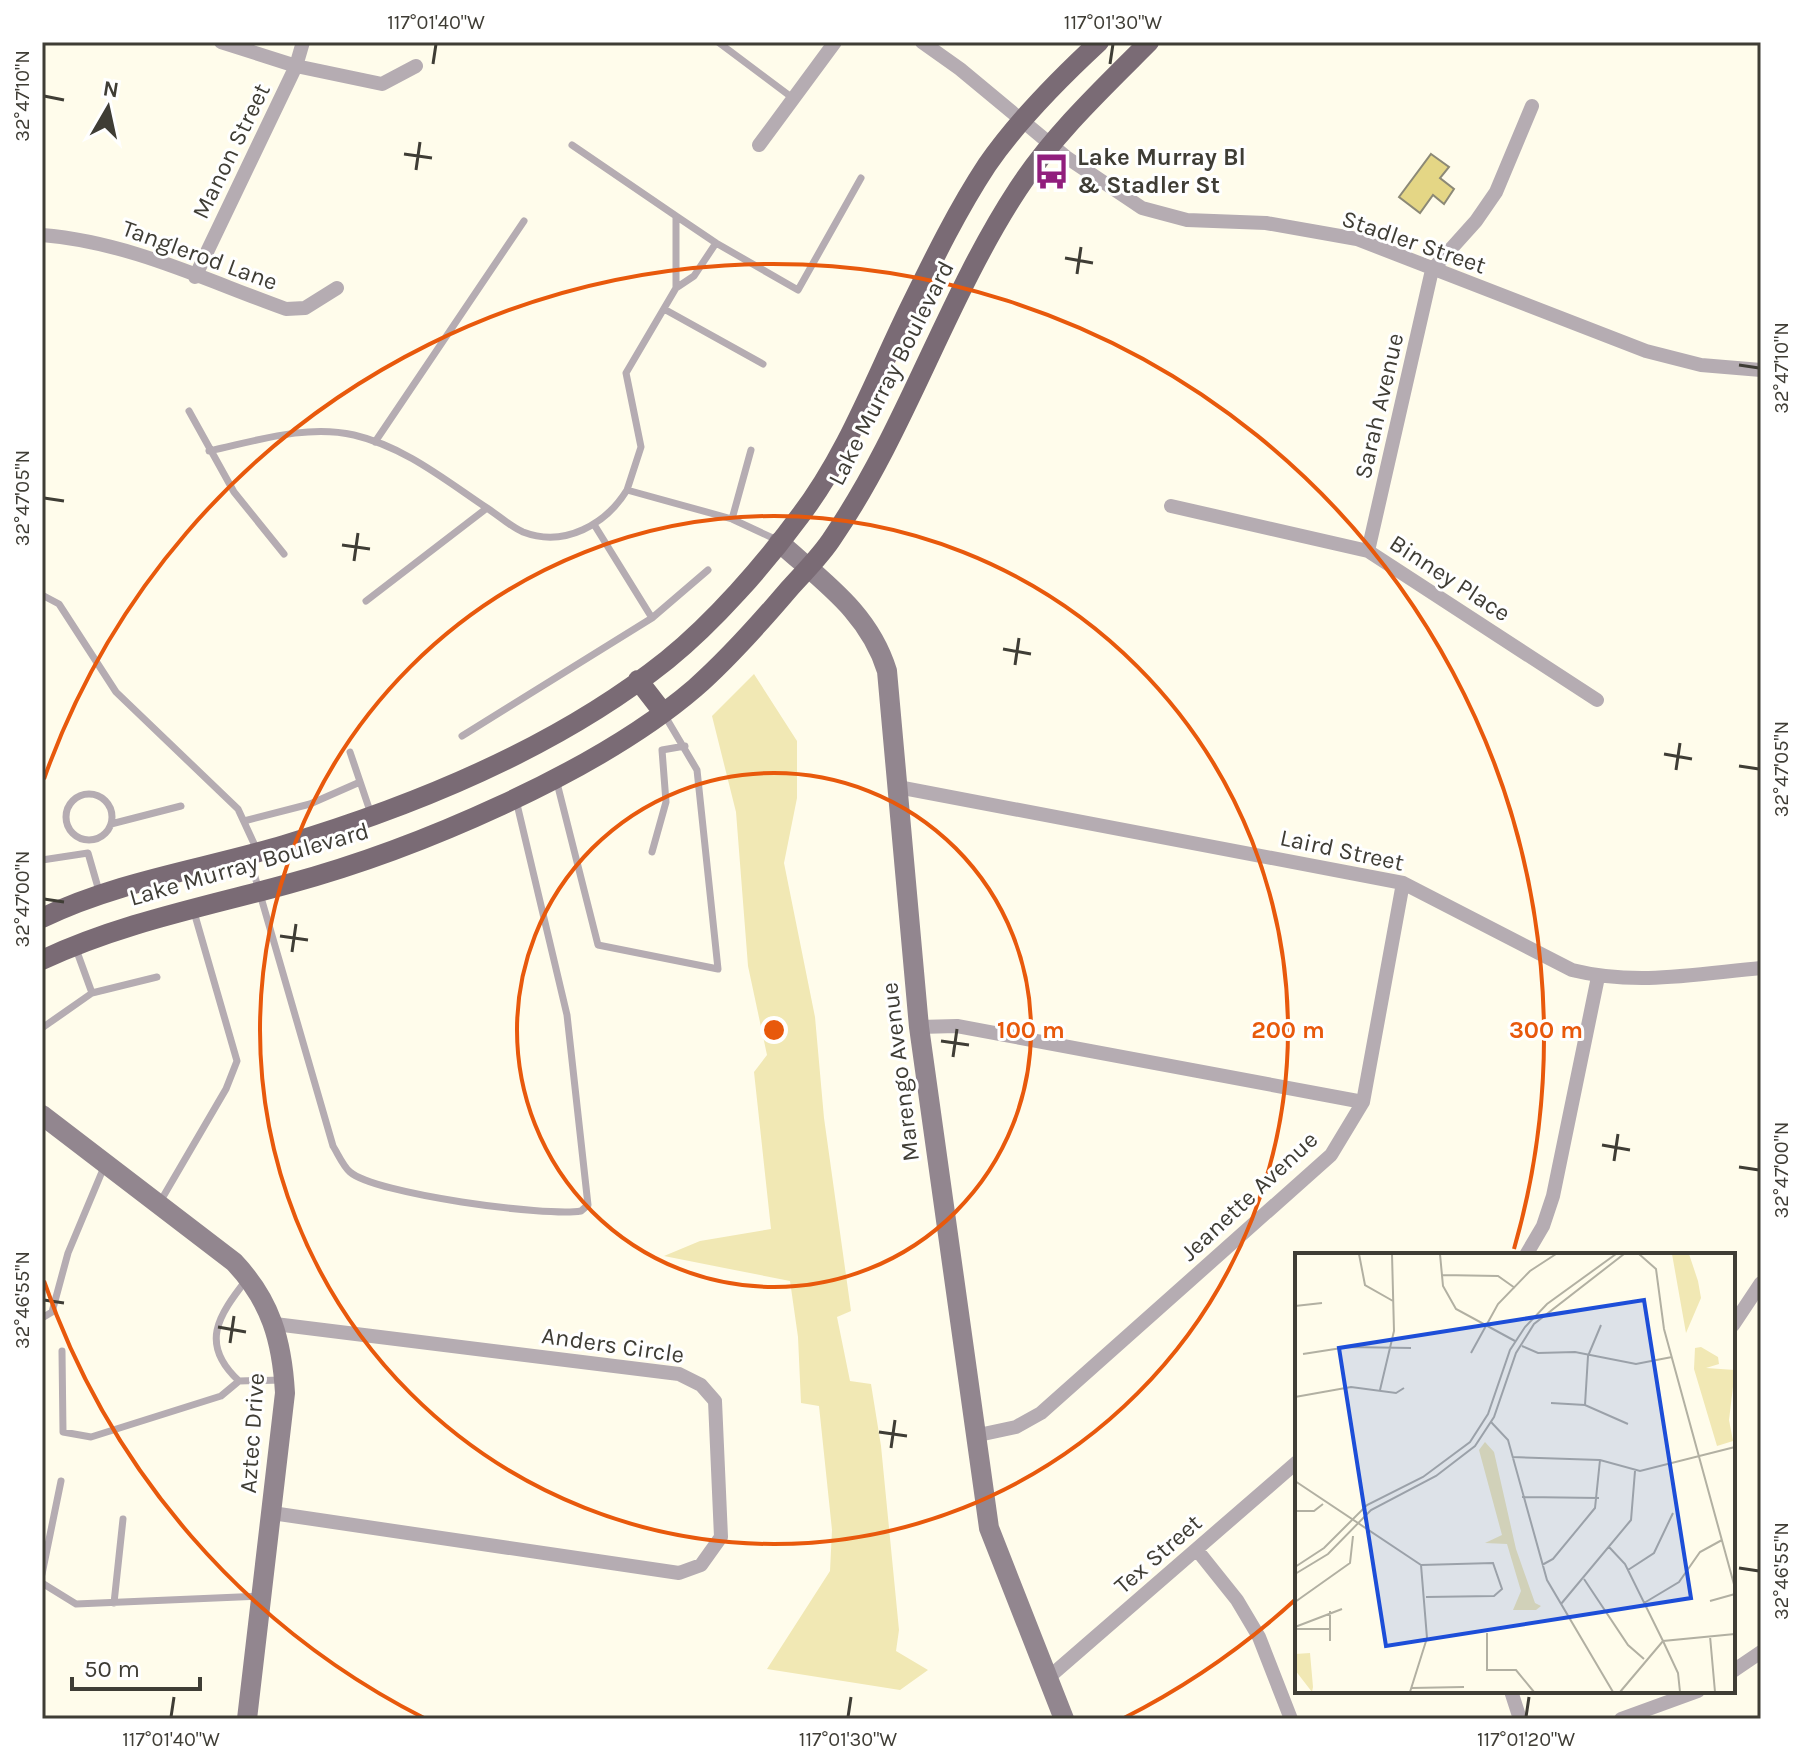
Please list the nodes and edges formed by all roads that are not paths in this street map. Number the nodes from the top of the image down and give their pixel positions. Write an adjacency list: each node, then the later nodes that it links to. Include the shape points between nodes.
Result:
1 (221, 42): 8 (street)
2 (303, 42): 8 (street, Manon Street)
3 (718, 42): 10 (lane)
4 (835, 42): 10 (street)
5 (922, 42): 12 (street, Stadler Street)
6 (1099, 42): 12 (main road, Lake Murray Boulevard)
7 (1149, 42): 15 (main road, Lake Murray Boulevard)
8 (296, 66): 9 (street, via 382,84); 22 (street, Manon Street)
9 (416, 66)
10 (794, 99): 14 (street)
11 (1532, 106): 21 (street, via 1496,192)
12 (1024, 121): 15 (street, Stadler Street); 37 (main road, Lake Murray Boulevard, via 981,176 937,254 853,430)
13 (572, 145): 17 (lane)
14 (759, 145)
15 (1052, 146): 21 (street, Stadler Street, via 1142,208 1187,220 1266,223 1357,239); 40 (main road, Lake Murray Boulevard, via 1019,187 982,250 888,445 832,540)
16 (861, 178): 20 (lane, via 798,290)
17 (676, 216): 20 (lane); 24 (lane)
18 (524, 221): 29 (lane)
19 (42, 235): 22 (street, Tanglerod Lane, via 119,247)
20 (716, 243): 24 (lane, via 694,276)
21 (1432, 270): 27 (street, Stadler Street, via 1646,351 1701,365); 38 (street, Sarah Avenue)
22 (195, 277): 23 (street, Tanglerod Lane, via 286,309 305,308)
23 (337, 288)
24 (676, 288): 25 (lane)
25 (664, 309): 26 (lane); 32 (lane, via 626,373 641,447)
26 (763, 364)
27 (1761, 370)
28 (189, 411): 31 (lane)
29 (375, 442): 31 (lane, via 351,434 300,432); 34 (lane, via 396,448)
30 (751, 450): 35 (lane)
31 (209, 451): 39 (lane)
32 (627, 490): 35 (lane); 36 (lane)
33 (1171, 506): 38 (street, Binney Place)
34 (487, 508): 36 (lane, via 524,532 560,537); 43 (lane)
35 (732, 519): 37 (lane)
36 (595, 526): 44 (lane)
37 (779, 542): 40 (street, Marengo Avenue); 45 (main road, Lake Murray Boulevard, via 669,659)
38 (1368, 551): 46 (street, Binney Place)
39 (284, 554)
40 (808, 568): 47 (main road, Lake Murray Boulevard, via 694,689); 53 (street, Marengo Avenue, via 859,615 882,655 890,686)
41 (708, 570): 44 (lane)
42 (42, 595): 57 (lane, via 59,604 116,692 238,809)
43 (366, 601)
44 (652, 618): 48 (lane)
45 (638, 680): 47 (main road); 56 (main road, Lake Murray Boulevard, via 537,743)
46 (1597, 700)
47 (662, 711): 49 (lane); 51 (main road, Lake Murray Boulevard)
48 (462, 736)
49 (685, 746): 51 (lane, via 697,770 718,969 598,945); 60 (lane, via 662,750 666,802)
50 (350, 752): 52 (lane)
51 (555, 777): 54 (main road, Lake Murray Boulevard)
52 (360, 782): 56 (lane); 57 (lane, via 310,804)
53 (898, 787): 64 (street, Laird Street); 75 (street, Marengo Avenue)
54 (516, 798): 65 (main road, Lake Murray Boulevard, via 378,855); 65 (lane, via 567,1015 588,1205 581,1211 381,1187 349,1172 333,1146)
55 (181, 806): 58 (lane)
56 (371, 816): 62 (main road, Lake Murray Boulevard)
57 (244, 821): 62 (lane)
58 (111, 824): 59 (lane, via 103,836); 59 (lane, via 102,798 87,794 75,799 66,823 74,835)
59 (88, 841): 61 (lane)
60 (652, 852)
61 (88, 853): 63 (lane); 66 (lane)
62 (253, 853): 65 (lane); 66 (main road, Lake Murray Boulevard)
63 (42, 860)
64 (1403, 883): 73 (street, Laird Street, via 1572,970); 77 (street, Jeanette Avenue)
65 (258, 892): 67 (main road, Lake Murray Boulevard)
66 (100, 894): 68 (main road, Lake Murray Boulevard)
67 (194, 909): 69 (main road, Lake Murray Boulevard); 80 (lane, via 237,1061)
68 (42, 918)
69 (75, 945): 70 (main road, Lake Murray Boulevard); 74 (lane)
70 (42, 960)
71 (1761, 968): 73 (street, Laird Street, via 1625,980)
72 (157, 977): 74 (lane)
73 (1598, 977): 81 (street, via 1553,1196)
74 (92, 993): 76 (lane)
75 (919, 1027): 77 (street, via 957,1026); 90 (street, Marengo Avenue)
76 (42, 1028)
77 (1363, 1102): 90 (street, Jeanette Avenue, via 1331,1155 1041,1413 1016,1427)
78 (42, 1115): 79 (street, Aztec Drive)
79 (104, 1165): 80 (street, Aztec Drive); 84 (lane, via 68,1253 52,1312)
80 (159, 1204): 82 (street, Aztec Drive)
81 (1527, 1253)
82 (249, 1278): 86 (street, Aztec Drive); 89 (lane, via 224,1309 215,1341 221,1364)
83 (1761, 1283): 85 (street)
84 (42, 1318)
85 (1735, 1322)
86 (275, 1324): 88 (street, Aztec Drive); 93 (street, Anders Circle, via 695,1380 715,1401 721,1537 701,1565 668,1574)
87 (62, 1351): 89 (lane, via 63,1432 91,1437 221,1396)
88 (284, 1379): 89 (lane); 93 (street, Aztec Drive)
89 (239, 1381)
90 (974, 1436): 102 (street, Marengo Avenue, via 989,1528)
91 (1295, 1464): 95 (street, Tex Street)
92 (61, 1481): 96 (lane)
93 (272, 1513): 98 (street, Aztec Drive)
94 (123, 1519): 99 (lane)
95 (1197, 1550): 102 (street, Tex Street); 107 (street, via 1259,1637)
96 (42, 1574)
97 (42, 1583): 99 (lane, via 76,1604)
98 (263, 1596): 99 (lane); 105 (street, Aztec Drive)
99 (114, 1603)
100 (1761, 1652): 101 (street)
101 (1735, 1670)
102 (1048, 1678): 106 (street, Marengo Avenue)
103 (1512, 1693): 108 (street)
104 (1692, 1693): 109 (street)
105 (247, 1719)
106 (1064, 1719)
107 (1291, 1719)
108 (1520, 1719)
109 (1621, 1719)

